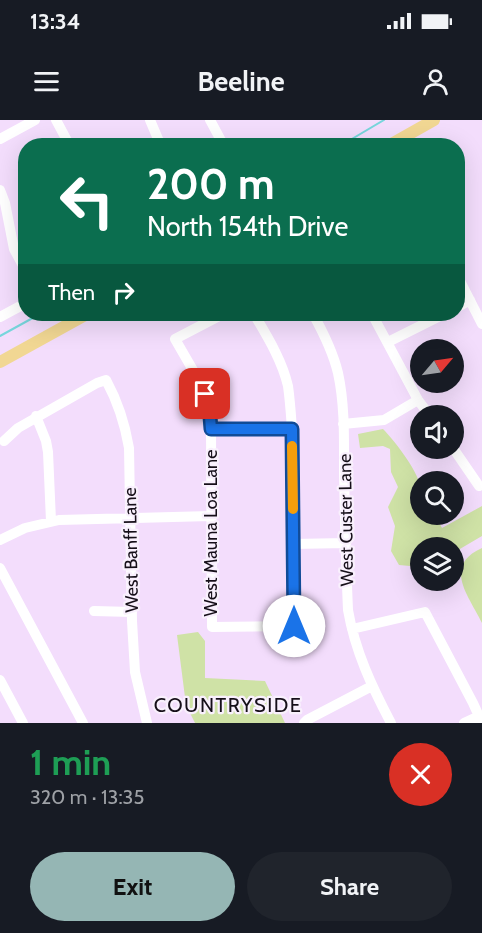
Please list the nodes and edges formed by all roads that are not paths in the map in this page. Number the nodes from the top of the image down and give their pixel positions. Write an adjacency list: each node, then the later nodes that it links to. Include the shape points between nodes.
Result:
1 (35, 120): 10 (street)
2 (56, 120): 6 (street)
3 (150, 120): 7 (street)
4 (210, 120): 8 (street)
5 (434, 120): 9 (main road)
6 (66, 138)
7 (157, 138)
8 (220, 138)
9 (402, 138)
10 (0, 140)
11 (0, 189): 12 (street)
12 (18, 256)
13 (465, 290): 14 (street)
14 (470, 300): 15 (street); 24 (street)
15 (465, 303)
16 (18, 307): 17 (street)
17 (0, 317)
18 (74, 321): 26 (main road)
19 (210, 321): 31 (street, West Mauna Loa Lane, via 175,339 201,384 209,404)
20 (258, 321): 32 (street, via 284,374)
21 (317, 321): 30 (street, West Custer Lane, via 337,371)
22 (376, 321): 25 (street)
23 (430, 321): 25 (street)
24 (482, 324)
25 (388, 342): 27 (street)
26 (0, 362)
27 (418, 400): 28 (street); 30 (street, via 384,420)
28 (421, 405)
29 (36, 416): 33 (street); 37 (street, West Banff Lane, via 106,380 127,434); 38 (street, via 48,452)
30 (343, 424): 40 (street, West Custer Lane)
31 (211, 429): 32 (street); 36 (street, West Mauna Loa Lane)
32 (292, 429): 41 (street)
33 (3, 441)
34 (461, 459): 35 (street)
35 (479, 486)
36 (211, 516): 37 (street); 41 (street, West Mauna Loa Lane, via 212,627 294,626)
37 (131, 518): 38 (street); 44 (street, West Banff Lane)
38 (51, 521): 39 (street)
39 (0, 540)
40 (346, 543): 41 (street); 45 (street, West Custer Lane)
41 (293, 544)
42 (0, 568): 50 (street)
43 (94, 611): 44 (street)
44 (132, 612): 51 (street, West Banff Lane, via 135,672)
45 (352, 629): 47 (street, West Custer Lane); 48 (street, via 425,612)
46 (0, 680): 49 (street)
47 (372, 686): 52 (street); 53 (street, West Custer Lane)
48 (480, 720): 54 (street)
49 (23, 723)
50 (83, 723)
51 (147, 723)
52 (304, 723)
53 (391, 723)
54 (464, 723)

